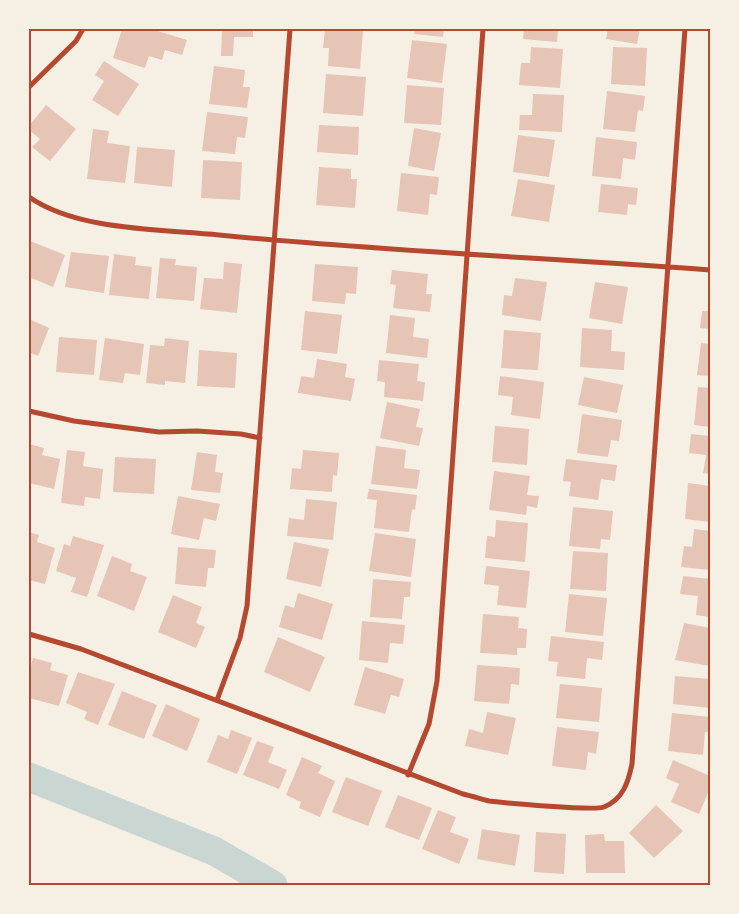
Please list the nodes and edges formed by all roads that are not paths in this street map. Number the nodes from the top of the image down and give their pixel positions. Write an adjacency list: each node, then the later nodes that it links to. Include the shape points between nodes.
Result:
1 (82, 29): 5 (street, via 76,41)
2 (290, 29): 7 (street)
3 (483, 29): 8 (street)
4 (684, 29): 9 (street)
5 (29, 87)
6 (29, 197): 7 (street, via 56,212 90,222)
7 (274, 240): 8 (street); 12 (street)
8 (467, 253): 9 (street); 15 (street, via 437,681 429,724)
9 (668, 267): 10 (street); 15 (street, via 628,784 620,796 603,807 489,800)
10 (710, 270)
11 (29, 411): 12 (street, via 74,421 159,432 206,432)
12 (260, 438): 14 (street, via 247,606 240,638)
13 (29, 634): 14 (street, via 80,649)
14 (217, 700): 15 (street)
15 (408, 775)

